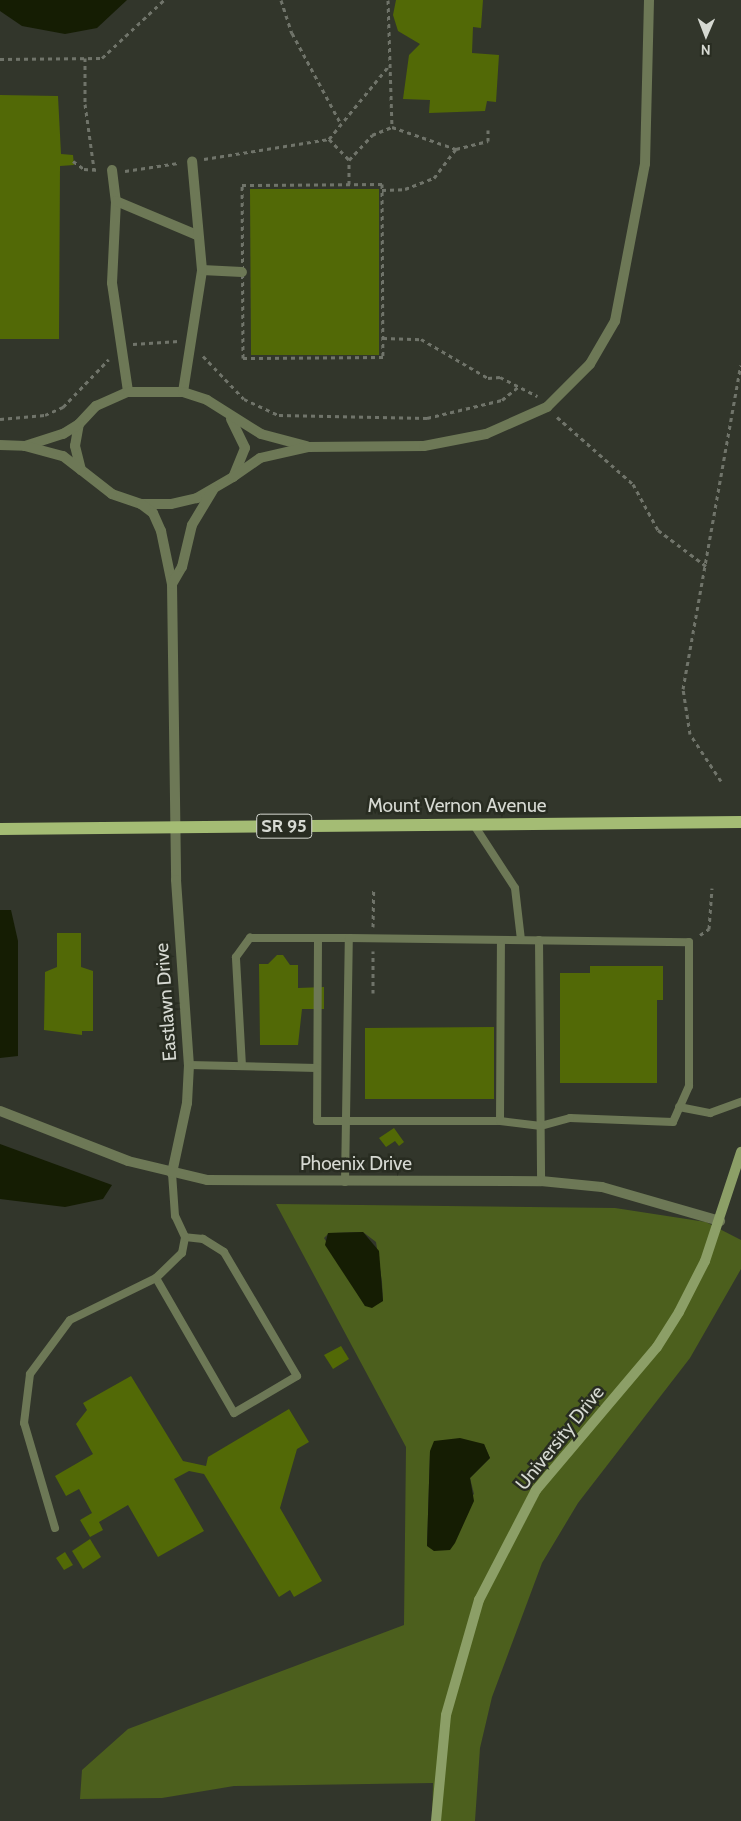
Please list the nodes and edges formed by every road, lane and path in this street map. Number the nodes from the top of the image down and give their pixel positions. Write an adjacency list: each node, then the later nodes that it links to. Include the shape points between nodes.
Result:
1 (164, 0): 5 (path, via 102,58)
2 (281, 0): 8 (path, via 292,33)
3 (388, 0): 7 (path)
4 (648, 0): 31 (street, via 644,164 614,321 590,364)
5 (85, 58): 6 (path); 16 (path, via 84,104)
6 (0, 59)
7 (388, 66): 8 (path); 9 (path)
8 (341, 124): 11 (path)
9 (392, 127): 12 (path); 13 (path, via 372,135)
10 (488, 130): 12 (path, via 488,141)
11 (329, 139): 13 (path); 15 (path, via 272,144)
12 (456, 149): 19 (path, via 434,178 405,189)
13 (349, 160): 18 (path)
14 (74, 161): 16 (path)
15 (192, 161): 17 (path); 21 (street)
16 (94, 169): 17 (path)
17 (112, 170): 20 (street)
18 (349, 184): 19 (path, via 382,184); 23 (path, via 242,184)
19 (382, 190): 24 (path)
20 (116, 201): 21 (street); 26 (street, via 112,283)
21 (197, 235): 22 (street)
22 (202, 270): 23 (street); 25 (street)
23 (242, 272): 24 (path, via 243,358 383,357)
24 (383, 338): 28 (path, via 421,339 488,378 500,377)
25 (193, 349): 26 (path, via 165,339 145,340); 28 (path, via 244,399 279,415 427,418 502,400); 30 (street)
26 (118, 351): 29 (street); 32 (path, via 62,406 45,415)
27 (741, 365): 42 (path)
28 (519, 386): 31 (path, via 534,392)
29 (128, 392): 30 (street); 34 (street, via 96,406)
30 (183, 392): 33 (street, via 207,400)
31 (547, 407): 37 (street, via 486,434 424,446); 42 (path, via 598,458 633,484 658,530)
32 (0, 419)
33 (231, 419): 37 (street, via 261,434); 39 (street, via 245,448)
34 (79, 424): 36 (street, via 63,434); 38 (street, via 75,446)
35 (0, 445): 36 (street)
36 (26, 446): 38 (street, via 63,456)
37 (308, 447): 39 (street, via 260,458)
38 (82, 470): 41 (street, via 112,494)
39 (233, 477): 40 (street)
40 (215, 487): 41 (street, via 171,504); 43 (street, via 192,526 182,567)
41 (141, 504): 43 (street, via 153,512 161,531)
42 (706, 566): 44 (path, via 683,689 683,714 690,734)
43 (172, 584): 47 (street)
44 (721, 781)
45 (741, 822): 46 (main road, Mount Vernon Avenue / SR 95)
46 (474, 825): 47 (main road, Mount Vernon Avenue / SR 95); 53 (lane, via 515,888)
47 (174, 826): 48 (main road, Mount Vernon Avenue / SR 95); 56 (street, Eastlawn Drive)
48 (0, 828)
49 (712, 888): 55 (path, via 709,929)
50 (349, 938): 51 (lane); 52 (lane); 62 (lane)
51 (318, 939): 57 (lane, via 250,938 236,957); 58 (lane)
52 (501, 940): 53 (lane); 63 (lane)
53 (521, 940): 54 (lane)
54 (539, 940): 55 (lane); 64 (lane)
55 (688, 942): 60 (lane, via 689,1086)
56 (189, 1065): 57 (lane); 66 (street, Eastlawn Drive, via 187,1103)
57 (242, 1066): 58 (lane)
58 (318, 1068): 62 (lane, via 317,1121)
59 (741, 1102): 60 (lane, via 710,1113)
60 (680, 1107): 64 (lane, via 673,1122 570,1118)
61 (0, 1111): 66 (street, Phoenix Drive, via 128,1161)
62 (345, 1121): 63 (lane); 68 (lane)
63 (500, 1121): 64 (lane)
64 (541, 1126): 67 (lane)
65 (741, 1152): 69 (street, University Drive)
66 (172, 1173): 68 (street, Phoenix Drive, via 254,1183); 70 (lane, via 175,1216)
67 (541, 1181): 68 (street, Phoenix Drive); 69 (street, Phoenix Drive, via 602,1187)
68 (345, 1182)
69 (720, 1221): 73 (street, University Drive, via 705,1262 657,1347 536,1490 507,1539 462,1651 446,1715)
70 (186, 1237): 71 (lane, via 182,1253); 71 (lane, via 203,1239 224,1252 297,1376 234,1414)
71 (156, 1278): 72 (lane, via 70,1320 30,1374 24,1423)
72 (55, 1528)
73 (436, 1821)

